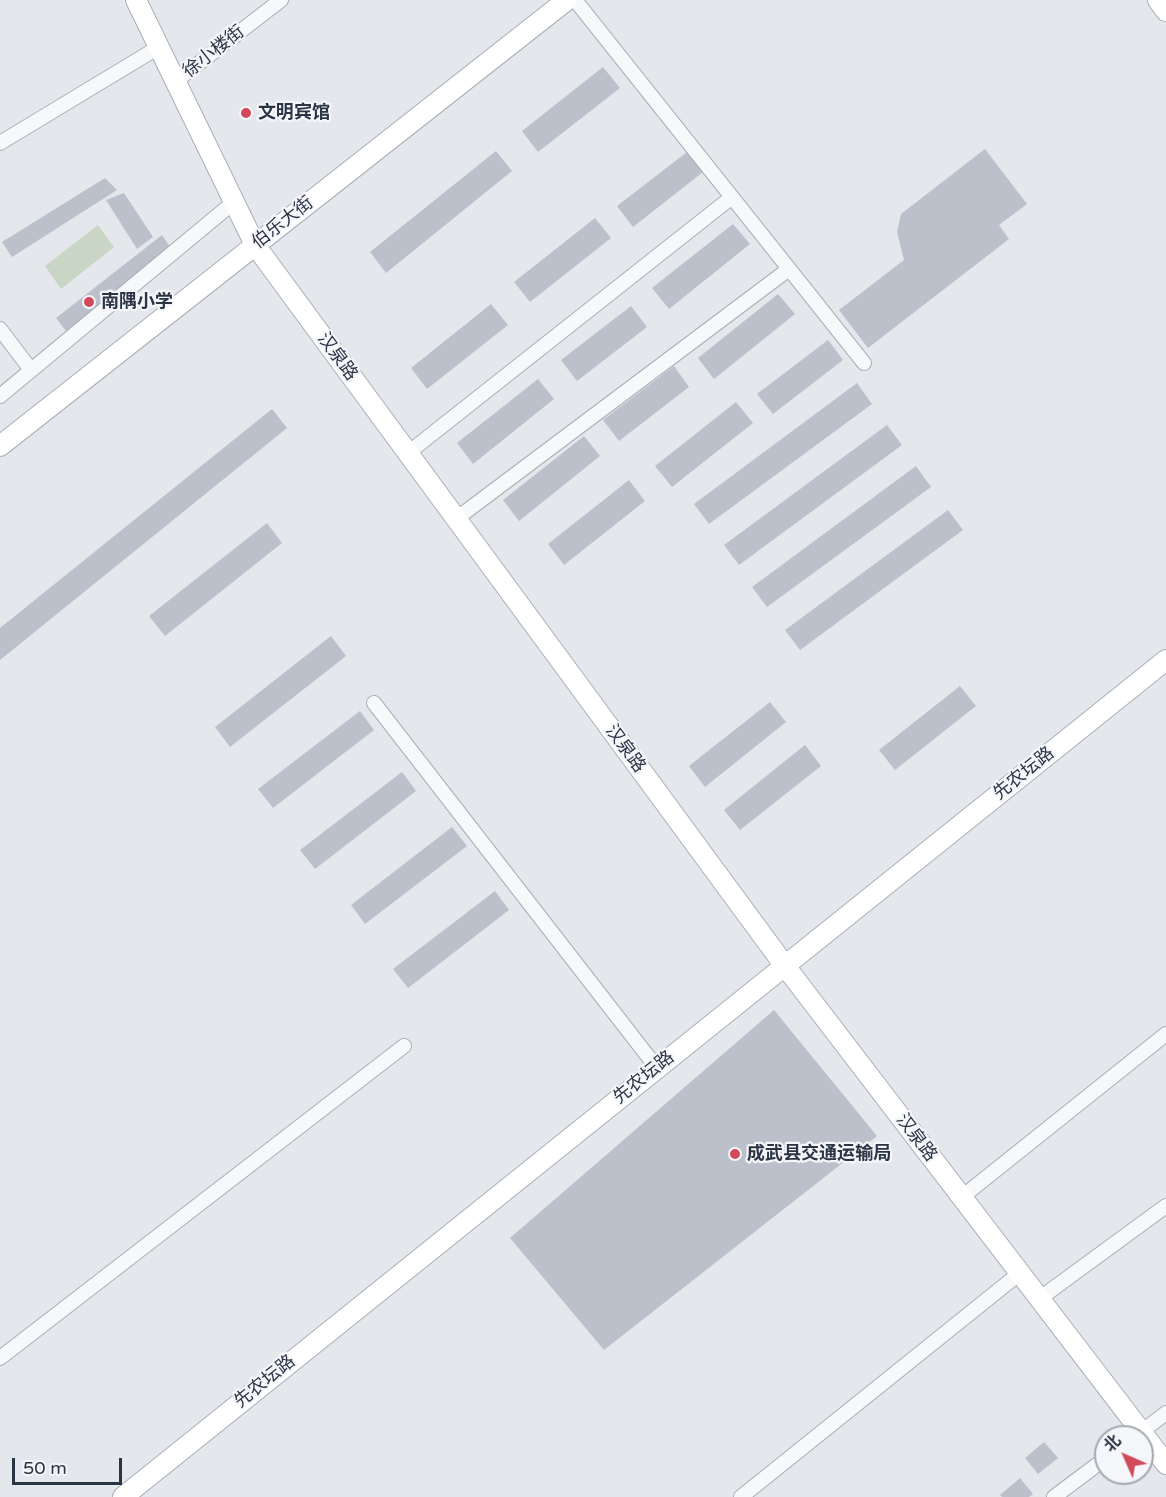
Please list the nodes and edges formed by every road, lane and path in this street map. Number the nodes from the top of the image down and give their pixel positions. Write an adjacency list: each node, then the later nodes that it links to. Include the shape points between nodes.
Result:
1 (136, 0): 7 (street, 汉泉路)
2 (281, 0): 8 (street, 徐小楼街)
3 (567, 0): 12 (street, 伯乐大街)
4 (575, 0): 10 (street)
5 (1158, 0): 6 (street)
6 (1166, 10)
7 (159, 47): 8 (street, 汉泉路); 9 (street)
8 (176, 81): 11 (street, 汉泉路)
9 (0, 143)
10 (732, 197): 13 (street); 19 (street)
11 (234, 202): 12 (street, 汉泉路); 16 (street)
12 (255, 245): 18 (street, 伯乐大街); 19 (street, 汉泉路)
13 (789, 269): 15 (street); 20 (street)
14 (0, 329): 16 (street)
15 (864, 363)
16 (31, 370): 17 (street)
17 (0, 396)
18 (0, 446)
19 (408, 453): 20 (street, 汉泉路)
20 (456, 519): 23 (street, 汉泉路)
21 (1166, 660): 23 (street, 先农坛路)
22 (374, 703): 26 (street)
23 (785, 966): 26 (street, 先农坛路); 27 (street, 汉泉路)
24 (1166, 1034): 27 (street)
25 (404, 1046): 31 (street)
26 (657, 1068): 38 (street, 先农坛路)
27 (962, 1197): 29 (street, 汉泉路)
28 (1166, 1206): 30 (street)
29 (1020, 1273): 30 (street, 汉泉路); 39 (street)
30 (1039, 1299): 33 (street, 汉泉路)
31 (0, 1358)
32 (1166, 1413): 34 (street)
33 (1131, 1425)
34 (1150, 1425)
35 (1154, 1451): 36 (street, 汉泉路)
36 (1166, 1464)
37 (1094, 1467): 40 (street)
38 (123, 1497)
39 (741, 1497)
40 (1054, 1497)

